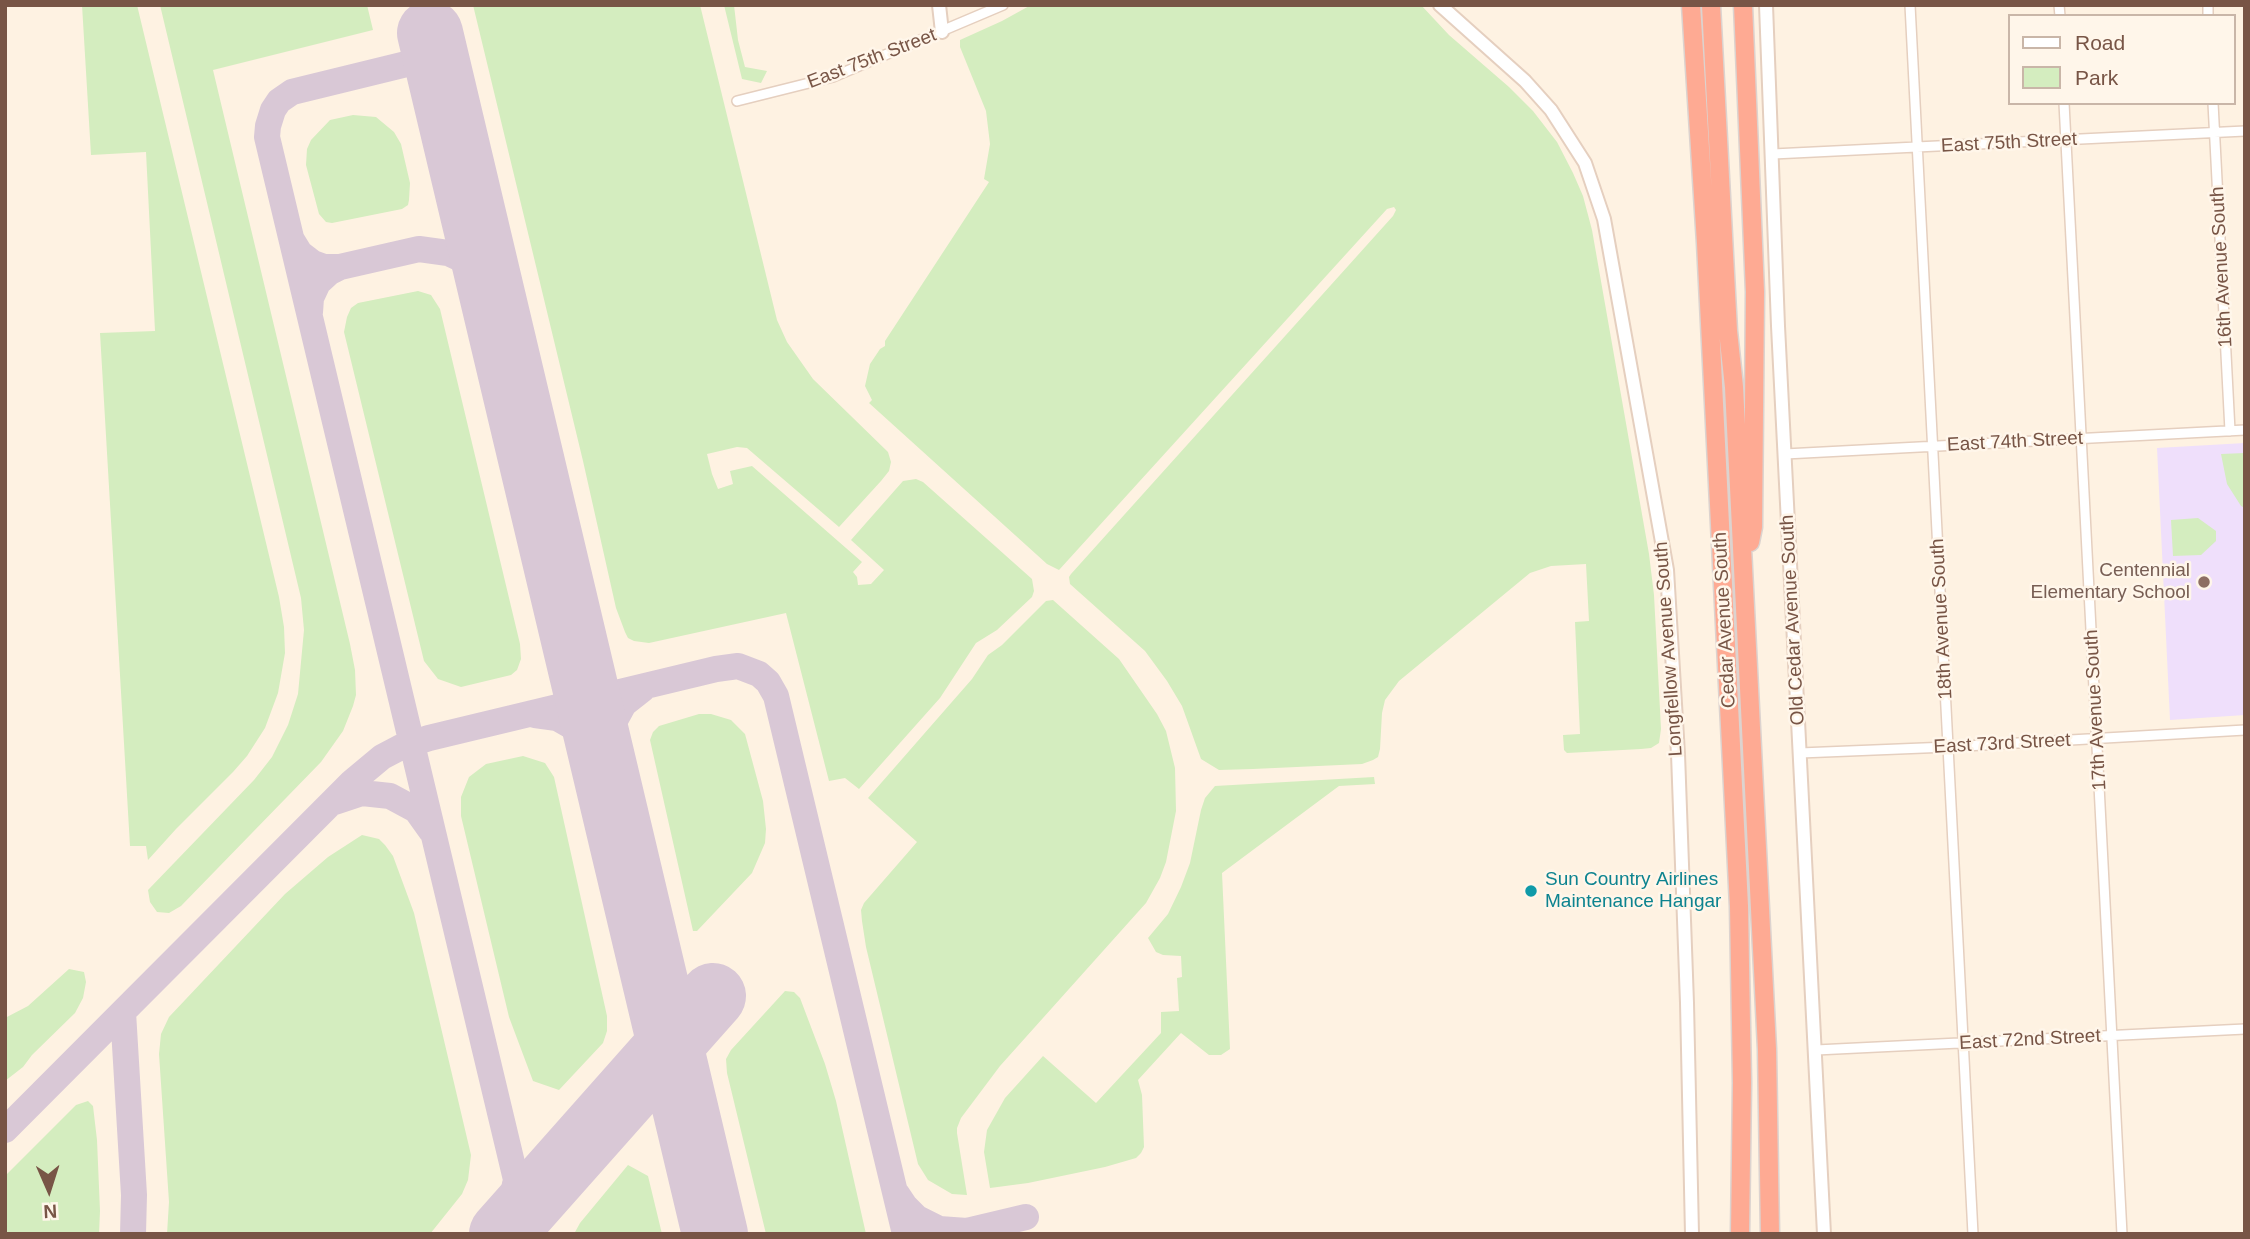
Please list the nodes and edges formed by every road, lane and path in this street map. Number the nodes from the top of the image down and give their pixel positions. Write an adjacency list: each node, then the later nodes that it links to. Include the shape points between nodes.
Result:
1 (939, 5): 11 (street)
2 (1003, 5): 11 (street, East 75th Street)
3 (1440, 5): 36 (street, Longfellow Avenue South, via 1551,110 1585,163 1606,230 1668,582 1687,1003)
4 (1684, 5): 12 (highway)
5 (1691, 5): 12 (highway, Cedar Avenue South)
6 (1711, 5): 19 (highway, Cedar Avenue South)
7 (1721, 5): 19 (highway)
8 (1743, 5): 27 (highway, via 1755,292 1753,527)
9 (1766, 5): 21 (street, Old Cedar Avenue South)
10 (1910, 5): 20 (street, 18th Avenue South)
11 (942, 32): 13 (street, East 75th Street, via 817,82)
12 (1694, 76): 37 (highway, Cedar Avenue South, via 1739,906)
13 (737, 101)
14 (2064, 105): 18 (street, 17th Avenue South)
15 (2213, 105): 17 (street, 16th Avenue South)
16 (2245, 131): 17 (street, East 75th Street)
17 (2215, 132): 18 (street, East 75th Street); 23 (street, 16th Avenue South)
18 (2066, 139): 20 (street, East 75th Street); 24 (street, 17th Avenue South)
19 (1718, 142): 27 (highway, Cedar Avenue South)
20 (1918, 148): 21 (street, East 75th Street); 25 (street, 18th Avenue South)
21 (1773, 155): 26 (street, Old Cedar Avenue South)
22 (2245, 430): 23 (street, East 74th Street)
23 (2230, 431): 24 (street, East 74th Street)
24 (2082, 438): 25 (street, East 74th Street); 29 (street, 17th Avenue South)
25 (1933, 446): 26 (street, East 74th Street); 30 (street, 18th Avenue South)
26 (1785, 454): 31 (street, Old Cedar Avenue South)
27 (1744, 576): 38 (highway, Cedar Avenue South, via 1767,1049)
28 (2245, 730): 29 (street, East 73rd Street)
29 (2097, 739): 30 (street, East 73rd Street); 33 (street, 17th Avenue South)
30 (1948, 747): 31 (street, East 73rd Street); 34 (street, 18th Avenue South)
31 (1800, 753): 35 (street, Old Cedar Avenue South)
32 (2245, 1028): 33 (street, East 72nd Street)
33 (2112, 1036): 34 (street, East 72nd Street); 41 (street, 17th Avenue South)
34 (1964, 1044): 35 (street, East 72nd Street); 40 (street, 18th Avenue South)
35 (1816, 1050): 39 (street, Old Cedar Avenue South)
36 (1692, 1234)
37 (1740, 1234)
38 (1770, 1234)
39 (1824, 1234)
40 (1973, 1234)
41 (2122, 1234)

